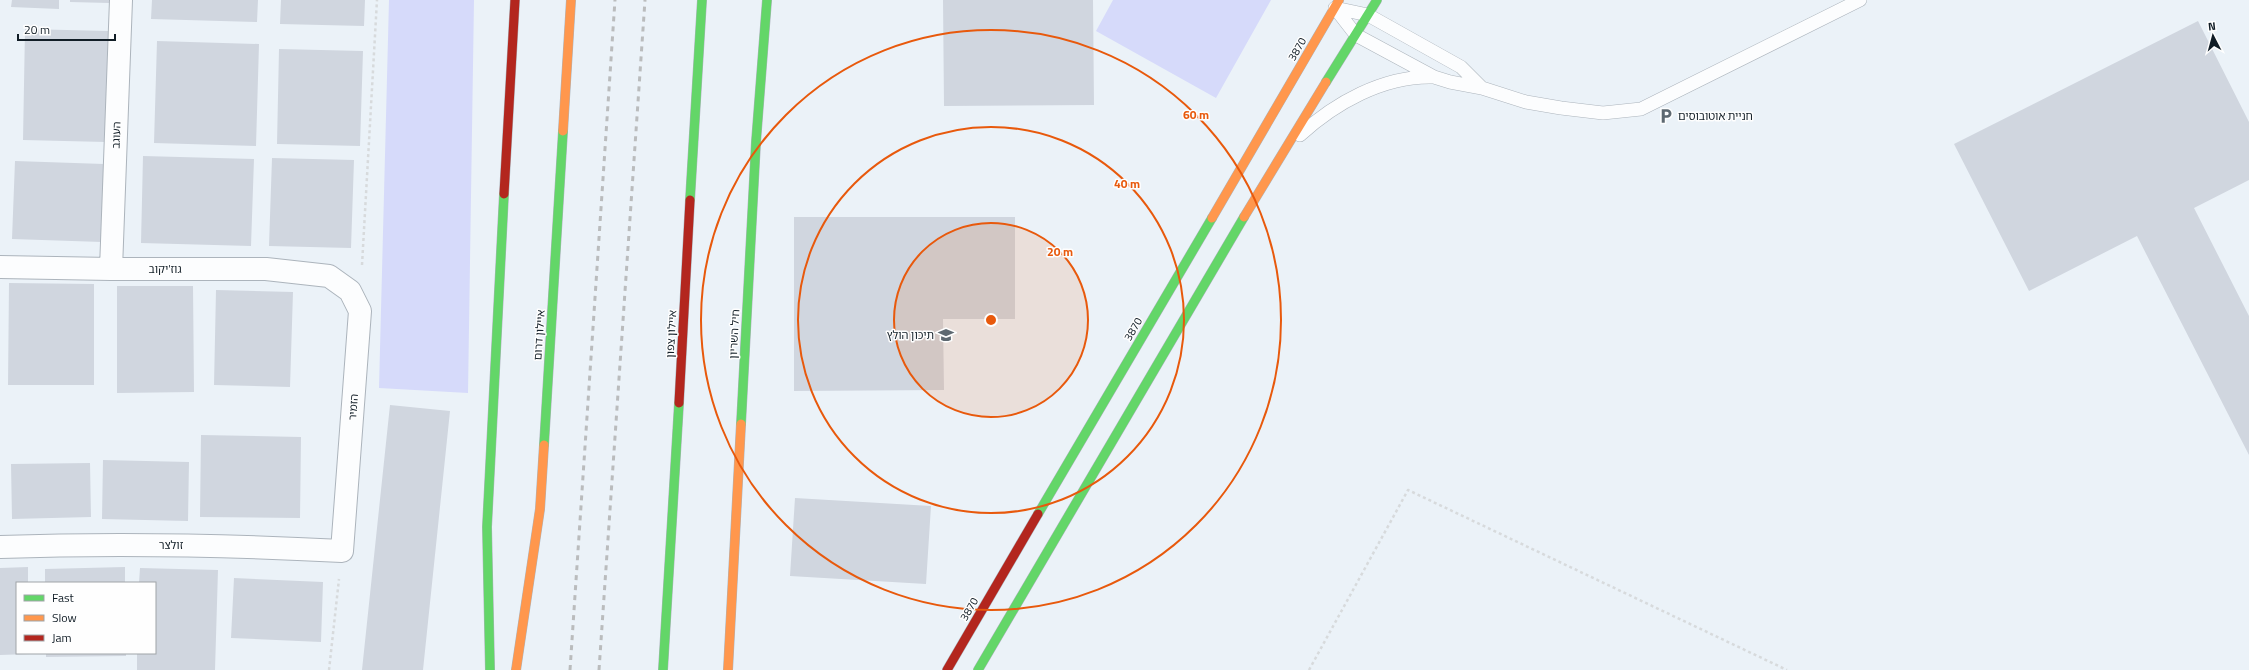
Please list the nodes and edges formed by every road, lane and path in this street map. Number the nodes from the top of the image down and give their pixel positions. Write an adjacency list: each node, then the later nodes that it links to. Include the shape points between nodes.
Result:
1 (121, 0): 16 (street, העוגב)
2 (377, 0): 18 (path, via 364,262)
3 (515, 0): 22 (main road, via 488,519)
4 (571, 0): 23 (main road, איילון דרום, via 540,509)
5 (702, 0): 24 (main road, איילון צפון)
6 (767, 0): 25 (main road, חיל השריון, via 756,142)
7 (1376, 0): 10 (main road)
8 (1860, 0): 13 (lane, via 1641,109 1603,113 1561,108 1526,102)
9 (1337, 4): 10 (lane); 11 (lane); 26 (main road, 3870)
10 (1368, 14): 11 (main road); 13 (lane, via 1461,67)
11 (1356, 35): 12 (lane); 14 (main road)
12 (1434, 76): 13 (lane, via 1465,87); 14 (lane, via 1419,76 1389,83 1329,110)
13 (1482, 88)
14 (1281, 153): 27 (main road)
15 (0, 266): 16 (street, גוז'יקוב)
16 (111, 269): 17 (street, גוז'יקוב, via 266,269)
17 (329, 276): 18 (street, הזמיר)
18 (350, 291): 20 (street, הזמיר, via 360,311)
19 (0, 547): 20 (street, זולצר, via 235,546)
20 (342, 551): 21 (path)
21 (328, 670)
22 (490, 670)
23 (516, 670)
24 (663, 670)
25 (728, 670)
26 (947, 670)
27 (978, 670)
28 (1309, 670): 29 (path, via 1408,490)
29 (1787, 670)

